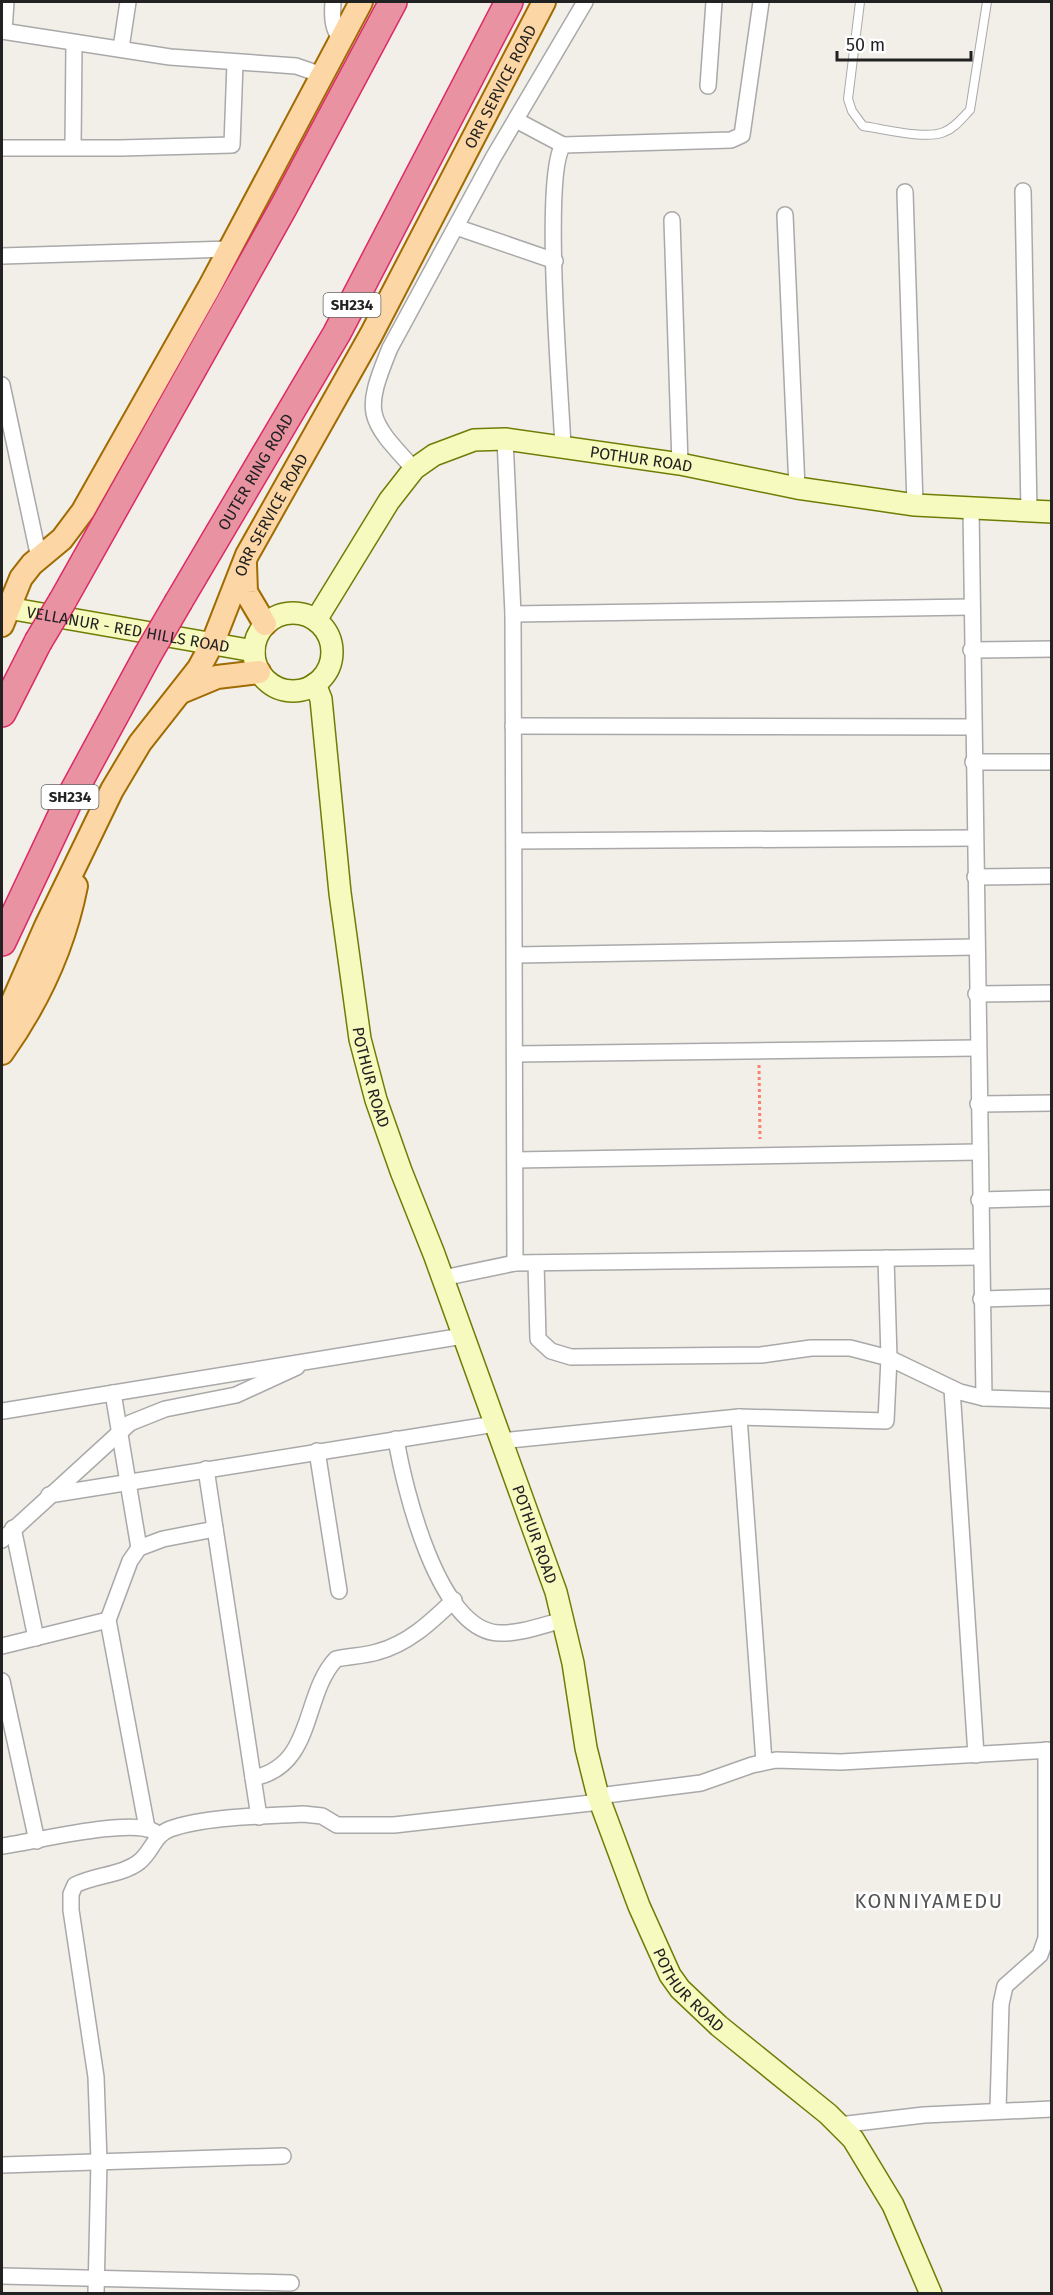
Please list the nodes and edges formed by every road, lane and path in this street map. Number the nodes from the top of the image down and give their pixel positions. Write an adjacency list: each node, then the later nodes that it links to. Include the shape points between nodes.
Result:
1 (6, 2): 13 (street)
2 (128, 2): 16 (street)
3 (333, 2): 14 (street, via 335,33)
4 (361, 2): 14 (main road)
5 (393, 2): 56 (highway, bridge)
6 (509, 2): 66 (highway, OUTER RING ROAD / SH234, bridge, via 338,333 147,656 70,798)
7 (544, 2): 43 (main road, ORR SERVICE ROAD, via 371,335)
8 (585, 2): 20 (street)
9 (714, 2): 19 (street)
10 (761, 2): 21 (street, via 742,135 731,140)
11 (860, 2): 12 (lane, via 848,99 852,111 863,126 927,135 944,133 970,110)
12 (987, 2)
13 (3, 31): 15 (street)
14 (341, 40): 18 (main road)
15 (74, 44): 16 (street); 22 (street)
16 (121, 48): 17 (street)
17 (235, 63): 18 (street, via 296,66); 22 (street, via 232,144)
18 (322, 75): 29 (main road)
19 (708, 86)
20 (516, 120): 21 (street); 28 (street)
21 (563, 145): 31 (street, via 558,153 552,198)
22 (73, 147): 23 (street)
23 (2, 148)
24 (1023, 191): 40 (street)
25 (905, 192): 38 (street)
26 (785, 215): 37 (street)
27 (672, 220): 35 (street)
28 (456, 227): 31 (street); 36 (street, via 390,348 371,399 373,418 382,435)
29 (230, 249): 30 (street); 42 (main road, via 83,511 62,539)
30 (2, 256)
31 (555, 261): 34 (street)
32 (2, 385): 42 (street)
33 (505, 439): 34 (street, POTHUR ROAD); 36 (street, POTHUR ROAD, via 474,440 449,448); 47 (street)
34 (563, 447): 35 (street, POTHUR ROAD)
35 (680, 464): 37 (street, POTHUR ROAD)
36 (414, 469): 48 (street, POTHUR ROAD)
37 (797, 488): 38 (street, POTHUR ROAD)
38 (915, 505): 39 (street, POTHUR ROAD)
39 (971, 509): 40 (street, POTHUR ROAD); 45 (street)
40 (1029, 512): 41 (street, POTHUR ROAD)
41 (1052, 512)
42 (39, 558): 44 (main road); 46 (main road, via 21,578)
43 (245, 560): 49 (main road, via 246,592); 50 (main road, ORR SERVICE ROAD)
44 (2, 576)
45 (971, 607): 47 (street); 52 (street)
46 (4, 614): 50 (street, VELLANUR - RED HILLS ROAD)
47 (513, 614): 57 (street)
48 (316, 620): 49 (street, via 290,613); 54 (street, via 328,635 332,653 326,671)
49 (265, 624): 53 (street, via 257,636)
50 (213, 642): 53 (street, VELLANUR - RED HILLS ROAD); 55 (main road, ORR SERVICE ROAD)
51 (1052, 649): 52 (street)
52 (971, 650): 58 (street)
53 (257, 662): 54 (street, via 272,684 288,690); 55 (main road)
54 (315, 684): 87 (street, POTHUR ROAD, via 321,699 340,893 360,1039 394,1151)
55 (180, 692): 63 (main road, ORR SERVICE ROAD, via 140,743)
56 (2, 713)
57 (513, 726): 58 (street); 62 (street)
58 (973, 727): 59 (street)
59 (973, 762): 60 (street); 61 (street)
60 (1052, 762)
61 (974, 838): 62 (street); 65 (street)
62 (514, 841): 68 (street)
63 (84, 847): 71 (main road, ORR SERVICE ROAD); 74 (main road, via 64,933 49,970)
64 (1052, 876): 65 (street)
65 (975, 877): 67 (street)
66 (2, 942)
67 (976, 947): 68 (street); 70 (street)
68 (514, 955): 75 (street)
69 (1052, 993): 70 (street)
70 (976, 994): 72 (street)
71 (2, 1026)
72 (977, 1048): 73 (street); 77 (street)
73 (759, 1051): 75 (street); 79 (path)
74 (2, 1053)
75 (515, 1054): 80 (street)
76 (1052, 1103): 77 (street)
77 (978, 1104): 78 (street)
78 (979, 1152): 79 (street); 82 (street)
79 (760, 1156): 80 (street)
80 (515, 1160): 85 (street)
81 (1052, 1198): 82 (street)
82 (979, 1200): 83 (street)
83 (980, 1257): 84 (street); 89 (street)
84 (886, 1258): 86 (street); 91 (street)
85 (515, 1263): 86 (street); 87 (street)
86 (536, 1263): 91 (street, via 538,1339 551,1351 571,1357 761,1355 831,1347)
87 (443, 1278): 90 (street, POTHUR ROAD)
88 (1052, 1297): 89 (street)
89 (981, 1299): 96 (street)
90 (463, 1336): 92 (street); 102 (street, POTHUR ROAD)
91 (889, 1358): 94 (street); 100 (street, via 886,1421)
92 (306, 1362): 93 (street); 98 (street, via 236,1395)
93 (176, 1383): 95 (street); 98 (street)
94 (952, 1389): 96 (street); 120 (street)
95 (113, 1393): 99 (street); 101 (street)
96 (984, 1398): 97 (street)
97 (1052, 1400)
98 (165, 1409): 101 (street, via 130,1423)
99 (3, 1412)
100 (739, 1417): 102 (street); 121 (street)
101 (119, 1432): 106 (street); 107 (street)
102 (498, 1432): 103 (street); 115 (street, POTHUR ROAD)
103 (396, 1439): 104 (street); 113 (street, via 405,1490 419,1534)
104 (317, 1451): 105 (street); 112 (street)
105 (206, 1469): 106 (street); 109 (street)
106 (128, 1482): 107 (street); 111 (street)
107 (49, 1495): 108 (street)
108 (13, 1528): 110 (street); 116 (street)
109 (215, 1529): 111 (street); 122 (street)
110 (2, 1540)
111 (139, 1548): 114 (street, via 130,1561)
112 (339, 1591)
113 (454, 1600): 115 (street, via 473,1623 499,1633); 122 (street, via 424,1627 393,1647 336,1659 323,1678 299,1743 285,1762 267,1775)
114 (108, 1620): 116 (street); 125 (street)
115 (563, 1620): 123 (street, POTHUR ROAD)
116 (36, 1638): 117 (street)
117 (2, 1646)
118 (2, 1681): 126 (street)
119 (1049, 1750): 120 (street); 128 (street, via 1046,1938 1040,1955 1005,1986)
120 (976, 1755): 121 (street)
121 (764, 1762): 123 (street, via 701,1783)
122 (253, 1778): 124 (street)
123 (599, 1799): 124 (street, via 394,1825 337,1825 322,1816 303,1814); 130 (street, POTHUR ROAD, via 639,1906 675,1982 719,2026)
124 (259, 1817): 125 (street)
125 (153, 1832): 126 (street, via 105,1829); 132 (street, via 141,1861 75,1885 71,1894 96,2077)
126 (38, 1841): 127 (street)
127 (2, 1846)
128 (998, 2109): 129 (street); 130 (street)
129 (1052, 2109)
130 (839, 2125): 137 (street, POTHUR ROAD, via 853,2139 893,2205)
131 (283, 2156): 132 (street)
132 (99, 2162): 133 (street); 136 (street)
133 (2, 2165)
134 (2, 2276): 136 (street)
135 (291, 2283): 136 (street)
136 (96, 2286)
137 (931, 2294)

